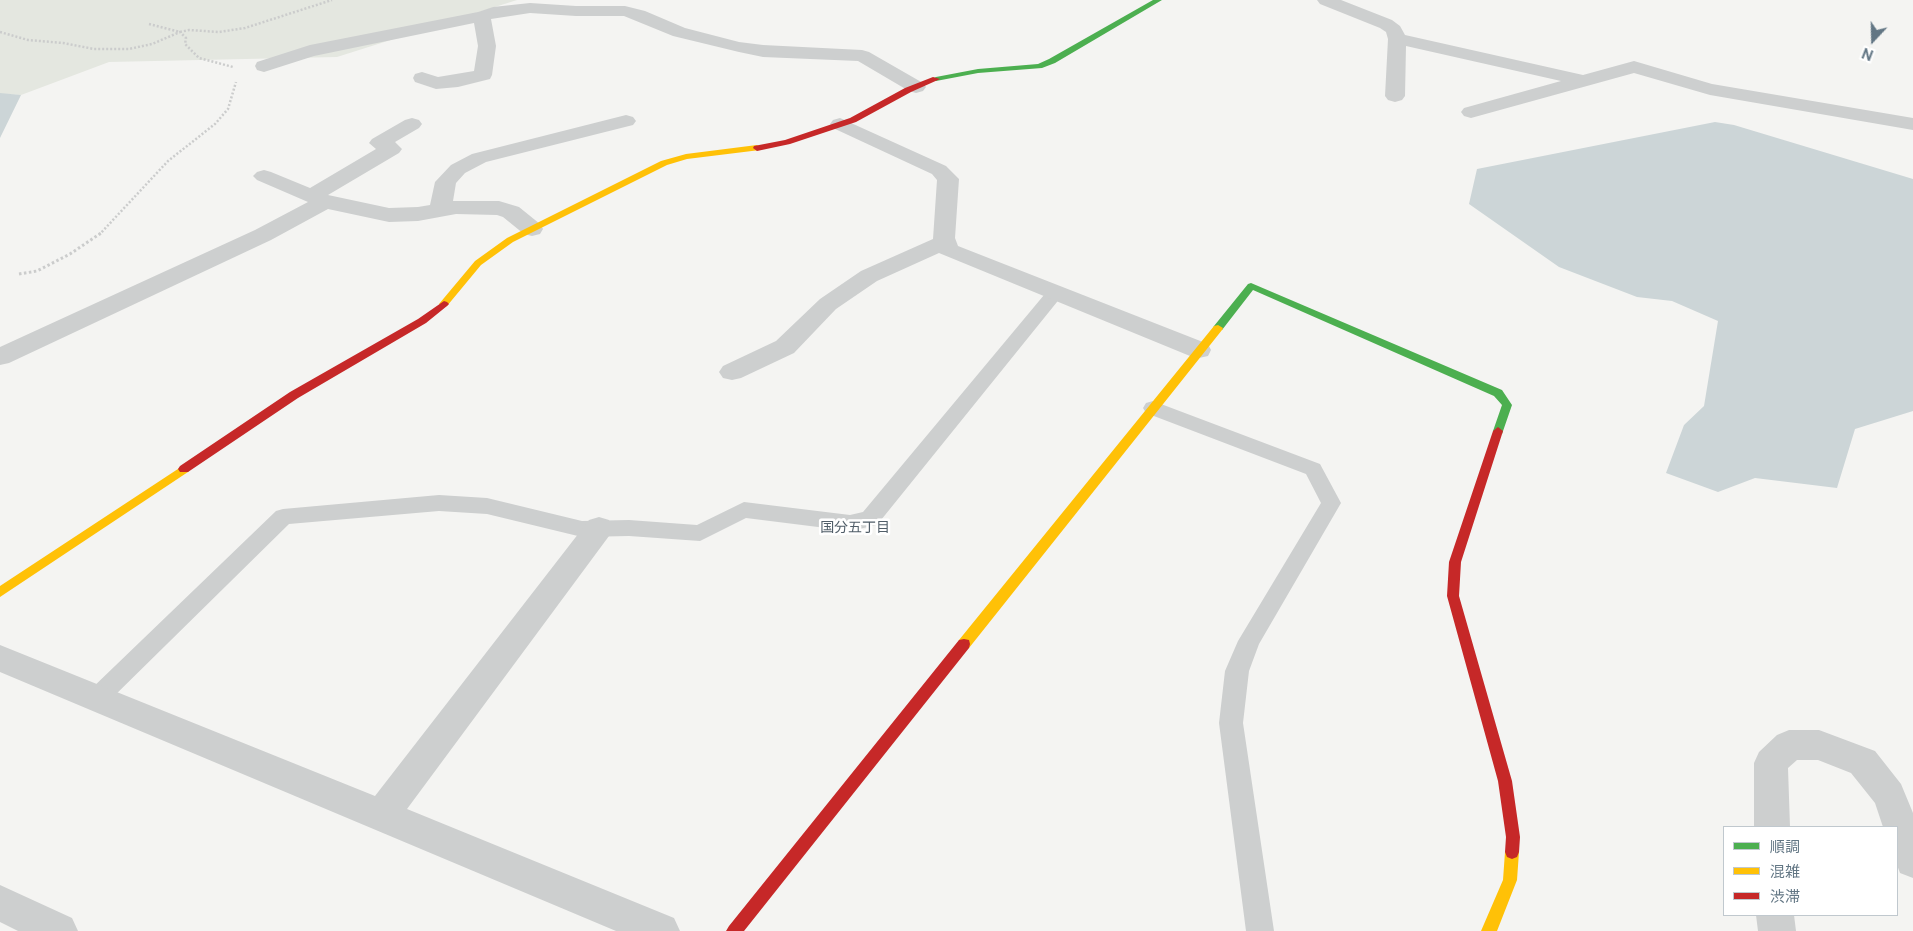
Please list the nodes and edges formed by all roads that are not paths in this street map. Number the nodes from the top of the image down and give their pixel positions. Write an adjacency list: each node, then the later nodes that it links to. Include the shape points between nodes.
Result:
1 (1158, 0): 8 (street, via 1039,66 978,71)
2 (1326, 0): 4 (street, via 1386,24 1394,30)
3 (482, 16): 5 (street, via 310,51); 6 (street, via 487,46 483,75 458,82 436,83); 8 (street, via 530,8 625,11 679,32 739,47 862,56)
4 (1397, 39): 7 (street); 9 (street)
5 (256, 69)
6 (422, 78)
7 (1583, 81): 10 (street); 14 (street, via 1634,67 1710,89)
8 (916, 87): 13 (street)
9 (1395, 96)
10 (1471, 112)
11 (626, 122): 17 (street, via 479,158 458,169 446,182)
12 (412, 124): 16 (street, via 379,143 392,149)
13 (840, 124): 18 (street, via 787,142 664,163); 19 (street, via 939,170 948,179)
14 (1913, 124)
15 (264, 176): 16 (street)
16 (318, 199): 17 (street, via 389,215); 22 (street, via 263,235)
17 (440, 211): 18 (street, via 456,207 499,208 511,212)
18 (532, 229): 26 (street, via 478,263 447,301 422,321 294,396)
19 (946, 242): 20 (street, via 948,250); 23 (street, via 869,276 828,304 785,347)
20 (1055, 293): 21 (street); 25 (lane, via 870,518 850,523 744,510 700,534)
21 (1199, 350): 24 (street); 38 (street, via 1251,286 1498,393 1507,406 1455,562 1454,587 1505,781 1513,837 1510,880)
22 (0, 357)
23 (732, 372)
24 (1153, 408): 36 (street); 37 (lane, via 1313,469 1331,503 1249,641 1237,671 1231,723)
25 (599, 528): 28 (lane, via 582,529 487,506 439,503 283,517); 29 (street)
26 (0, 592)
27 (0, 658): 28 (street)
28 (97, 698): 29 (street)
29 (382, 816): 35 (street)
30 (1772, 826): 31 (street, via 1772,763 1789,745 1818,745 1864,762 1889,795)
31 (1913, 861)
32 (0, 903): 34 (street)
33 (1775, 916): 39 (street)
34 (59, 931)
35 (661, 931)
36 (734, 931)
37 (1260, 931)
38 (1489, 931)
39 (1778, 931)

